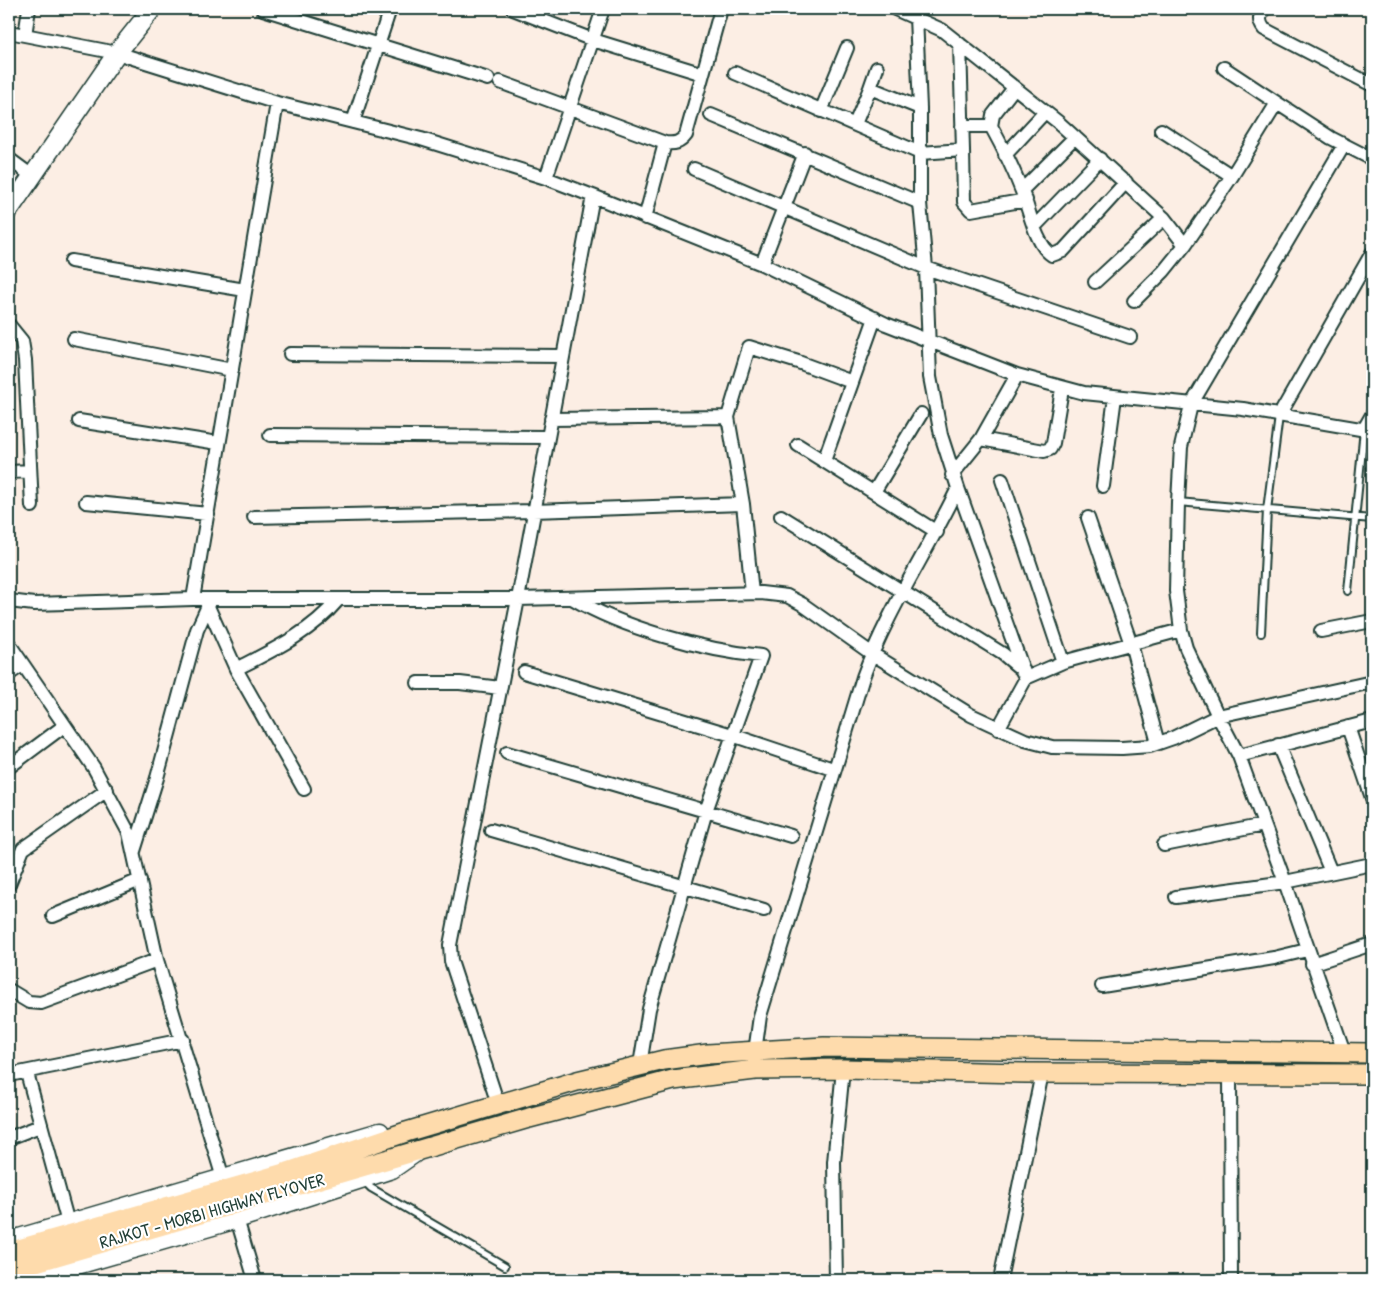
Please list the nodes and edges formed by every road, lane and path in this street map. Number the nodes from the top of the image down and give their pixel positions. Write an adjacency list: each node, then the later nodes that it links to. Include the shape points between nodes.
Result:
1 (29, 9): 12 (street)
2 (152, 9): 17 (street)
3 (263, 9): 14 (street)
4 (390, 9): 14 (street)
5 (512, 9): 13 (street)
6 (603, 9): 13 (street)
7 (721, 9): 21 (street)
8 (895, 9): 10 (street)
9 (1264, 9): 22 (street, via 1260,16 1264,29)
10 (916, 17): 15 (street, via 942,30); 27 (street)
11 (9, 32): 12 (street)
12 (25, 35): 17 (street)
13 (593, 40): 21 (street); 28 (street)
14 (378, 44): 28 (street, via 494,80); 32 (street)
15 (960, 44): 24 (street); 34 (street)
16 (847, 48): 29 (street)
17 (118, 53): 25 (street); 48 (street)
18 (877, 68): 23 (street)
19 (1224, 68): 26 (street)
20 (735, 73): 29 (street)
21 (703, 74): 38 (street, via 686,135 675,144)
22 (1372, 85)
23 (870, 88): 27 (street); 33 (street)
24 (1014, 88): 30 (street); 35 (street, via 993,115)
25 (277, 103): 32 (street); 66 (street)
26 (1277, 103): 39 (street); 49 (street)
27 (920, 108): 41 (street)
28 (570, 109): 38 (street); 50 (street)
29 (821, 111): 33 (street)
30 (1045, 112): 37 (street); 43 (street)
31 (711, 115): 42 (street)
32 (353, 122): 50 (street, via 421,139)
33 (855, 124): 41 (street)
34 (962, 126): 35 (street); 40 (street)
35 (991, 126): 43 (street)
36 (1161, 130): 49 (street)
37 (1075, 137): 45 (street); 52 (street)
38 (665, 143): 57 (street)
39 (1344, 145): 46 (street); 80 (street)
40 (963, 150): 41 (street); 52 (street, via 966,207 971,210)
41 (920, 152): 54 (street)
42 (806, 153): 54 (street); 55 (street)
43 (1005, 155): 52 (street)
44 (9, 159): 48 (street)
45 (1100, 159): 51 (street); 59 (street)
46 (1372, 159)
47 (694, 169): 55 (street)
48 (32, 176): 56 (street)
49 (1232, 176): 60 (street)
50 (546, 178): 53 (street)
51 (1126, 182): 58 (street); 59 (street, via 1058,254 1046,252)
52 (1024, 195): 59 (street)
53 (593, 196): 57 (street); 74 (street)
54 (920, 203): 64 (street)
55 (785, 209): 63 (street); 64 (street)
56 (9, 210)
57 (646, 218): 63 (street)
58 (1164, 218): 60 (street); 65 (street)
59 (1035, 226)
60 (1185, 245): 67 (street)
61 (1372, 253): 83 (street)
62 (71, 261): 66 (street)
63 (762, 264): 68 (street)
64 (926, 268): 70 (street); 72 (street)
65 (1095, 282)
66 (245, 290): 75 (street)
67 (1134, 301)
68 (874, 318): 72 (street); 77 (street)
69 (9, 326): 94 (street, via 22,341)
70 (1130, 337)
71 (74, 339): 75 (street)
72 (928, 340): 76 (street); 96 (street, via 932,395)
73 (290, 354): 74 (street)
74 (563, 356): 85 (street)
75 (232, 370): 91 (street)
76 (1017, 375): 78 (street); 90 (street)
77 (852, 382): 84 (street, via 750,348); 93 (street)
78 (1062, 388): 79 (street); 90 (street, via 1050,449 1044,452)
79 (1115, 396): 80 (street); 98 (street)
80 (1191, 405): 83 (street); 102 (street, via 1181,447)
81 (921, 414): 100 (street)
82 (1372, 415): 87 (street)
83 (1279, 416): 87 (street); 105 (lane)
84 (728, 418): 85 (street); 103 (street)
85 (551, 419): 89 (street)
86 (79, 420): 91 (street)
87 (1368, 430): 110 (lane)
88 (270, 435): 89 (street)
89 (548, 437): 106 (street)
90 (980, 440): 96 (street)
91 (218, 443): 107 (street)
92 (798, 445): 93 (street)
93 (824, 461): 100 (street)
94 (30, 471): 95 (street); 104 (street)
95 (9, 472)
96 (952, 475): 99 (street)
97 (1002, 480): 129 (street)
98 (1103, 486)
99 (958, 488): 113 (street); 134 (street)
100 (874, 492): 113 (street)
101 (86, 502): 107 (street)
102 (1178, 502): 105 (lane); 123 (street, via 1176,591)
103 (743, 504): 106 (street); 116 (street)
104 (32, 506)
105 (1267, 510): 110 (lane); 125 (lane)
106 (533, 512): 109 (street); 118 (street)
107 (208, 514): 121 (street)
108 (781, 516): 115 (street)
109 (254, 517)
110 (1355, 517): 112 (lane); 114 (lane)
111 (1088, 518): 127 (street)
112 (1372, 519)
113 (937, 532): 115 (street)
114 (1348, 591)
115 (903, 592): 128 (street); 134 (street, via 1003,654)
116 (752, 593): 117 (street); 128 (street, via 787,596)
117 (572, 598): 118 (street); 143 (street, via 628,625 729,653 760,656)
118 (518, 599): 120 (street); 137 (street)
119 (9, 601): 121 (street, via 34,604)
120 (337, 601): 121 (street); 131 (street, via 305,630)
121 (201, 602): 131 (street); 158 (street, via 197,630)
122 (1372, 621): 124 (street)
123 (1181, 630): 127 (street); 138 (street, via 1186,648)
124 (1321, 632)
125 (1261, 633)
126 (9, 644): 130 (street)
127 (1131, 644): 129 (street); 144 (street)
128 (871, 653): 142 (street, via 971,715); 149 (street)
129 (1063, 662): 134 (street)
130 (22, 665): 133 (street); 140 (street)
131 (236, 669): 150 (street)
132 (524, 672): 143 (street)
133 (9, 674)
134 (1026, 678): 142 (street)
135 (1372, 682): 138 (street)
136 (418, 683): 137 (street, via 460,683)
137 (500, 688): 186 (street, via 450,945 451,961)
138 (1218, 716): 144 (street); 147 (street)
139 (1372, 721): 141 (street)
140 (64, 726): 148 (street); 151 (street)
141 (1348, 727): 145 (street); 152 (street)
142 (998, 728): 144 (street, via 1025,740 1052,746 1122,748)
143 (732, 735): 149 (street); 153 (street)
144 (1158, 743)
145 (1278, 745): 147 (street); 160 (street)
146 (507, 753): 153 (street)
147 (1239, 756): 154 (street)
148 (9, 767)
149 (833, 769): 175 (street, via 760,1016)
150 (304, 789)
151 (107, 790): 158 (street, via 129,833); 163 (street, via 23,849)
152 (1372, 798)
153 (706, 811): 156 (street); 164 (street)
154 (1264, 825): 157 (street); 162 (street)
155 (491, 830): 164 (street)
156 (791, 836)
157 (1164, 845)
158 (134, 851): 161 (street)
159 (1372, 864): 160 (street)
160 (1331, 872): 162 (street)
161 (140, 880): 167 (street); 170 (street)
162 (1285, 882): 165 (street); 169 (street)
163 (9, 884)
164 (684, 888): 166 (street); 178 (street, via 645,1024)
165 (1176, 897)
166 (764, 910)
167 (53, 916)
168 (1372, 944): 171 (street)
169 (1308, 950): 171 (street); 172 (street)
170 (157, 960): 173 (street, via 41,1003 29,1002); 174 (street)
171 (1312, 964): 176 (street)
172 (1102, 986)
173 (9, 990)
174 (183, 1040): 181 (street); 191 (street)
175 (754, 1050): 176 (main road, RAJKOT - MORBI HIGHWAY FLYOVER, via 909,1047); 178 (main road, RAJKOT - MORBI HIGHWAY FLYOVER); 180 (street)
176 (1344, 1052): 177 (main road, RAJKOT - MORBI HIGHWAY FLYOVER)
177 (1372, 1052)
178 (640, 1064): 186 (main road, RAJKOT - MORBI HIGHWAY FLYOVER)
179 (843, 1069): 180 (main road, RAJKOT - MORBI HIGHWAY FLYOVER); 182 (main road, RAJKOT - MORBI HIGHWAY FLYOVER); 200 (street, via 834,1162)
180 (754, 1070): 190 (main road, RAJKOT - MORBI HIGHWAY FLYOVER, via 641,1087 416,1153)
181 (27, 1073): 185 (street); 187 (street)
182 (1042, 1073): 183 (main road, RAJKOT - MORBI HIGHWAY FLYOVER); 201 (street)
183 (1230, 1073): 184 (main road, RAJKOT - MORBI HIGHWAY FLYOVER); 202 (street)
184 (1372, 1074)
185 (9, 1075)
186 (498, 1104): 188 (main road, RAJKOT - MORBI HIGHWAY FLYOVER)
187 (40, 1126): 189 (street); 193 (street)
188 (406, 1132): 191 (street, via 382,1131); 195 (main road, RAJKOT - MORBI HIGHWAY FLYOVER, via 288,1172)
189 (9, 1138)
190 (362, 1173): 192 (street); 196 (lane, via 371,1188); 197 (main road, RAJKOT - MORBI HIGHWAY FLYOVER)
191 (224, 1178): 193 (street)
192 (238, 1219): 198 (street); 199 (street)
193 (68, 1223): 194 (street)
194 (9, 1241)
195 (9, 1252)
196 (505, 1266)
197 (9, 1270)
198 (25, 1280)
199 (255, 1280)
200 (836, 1280)
201 (1000, 1280)
202 (1231, 1280)

